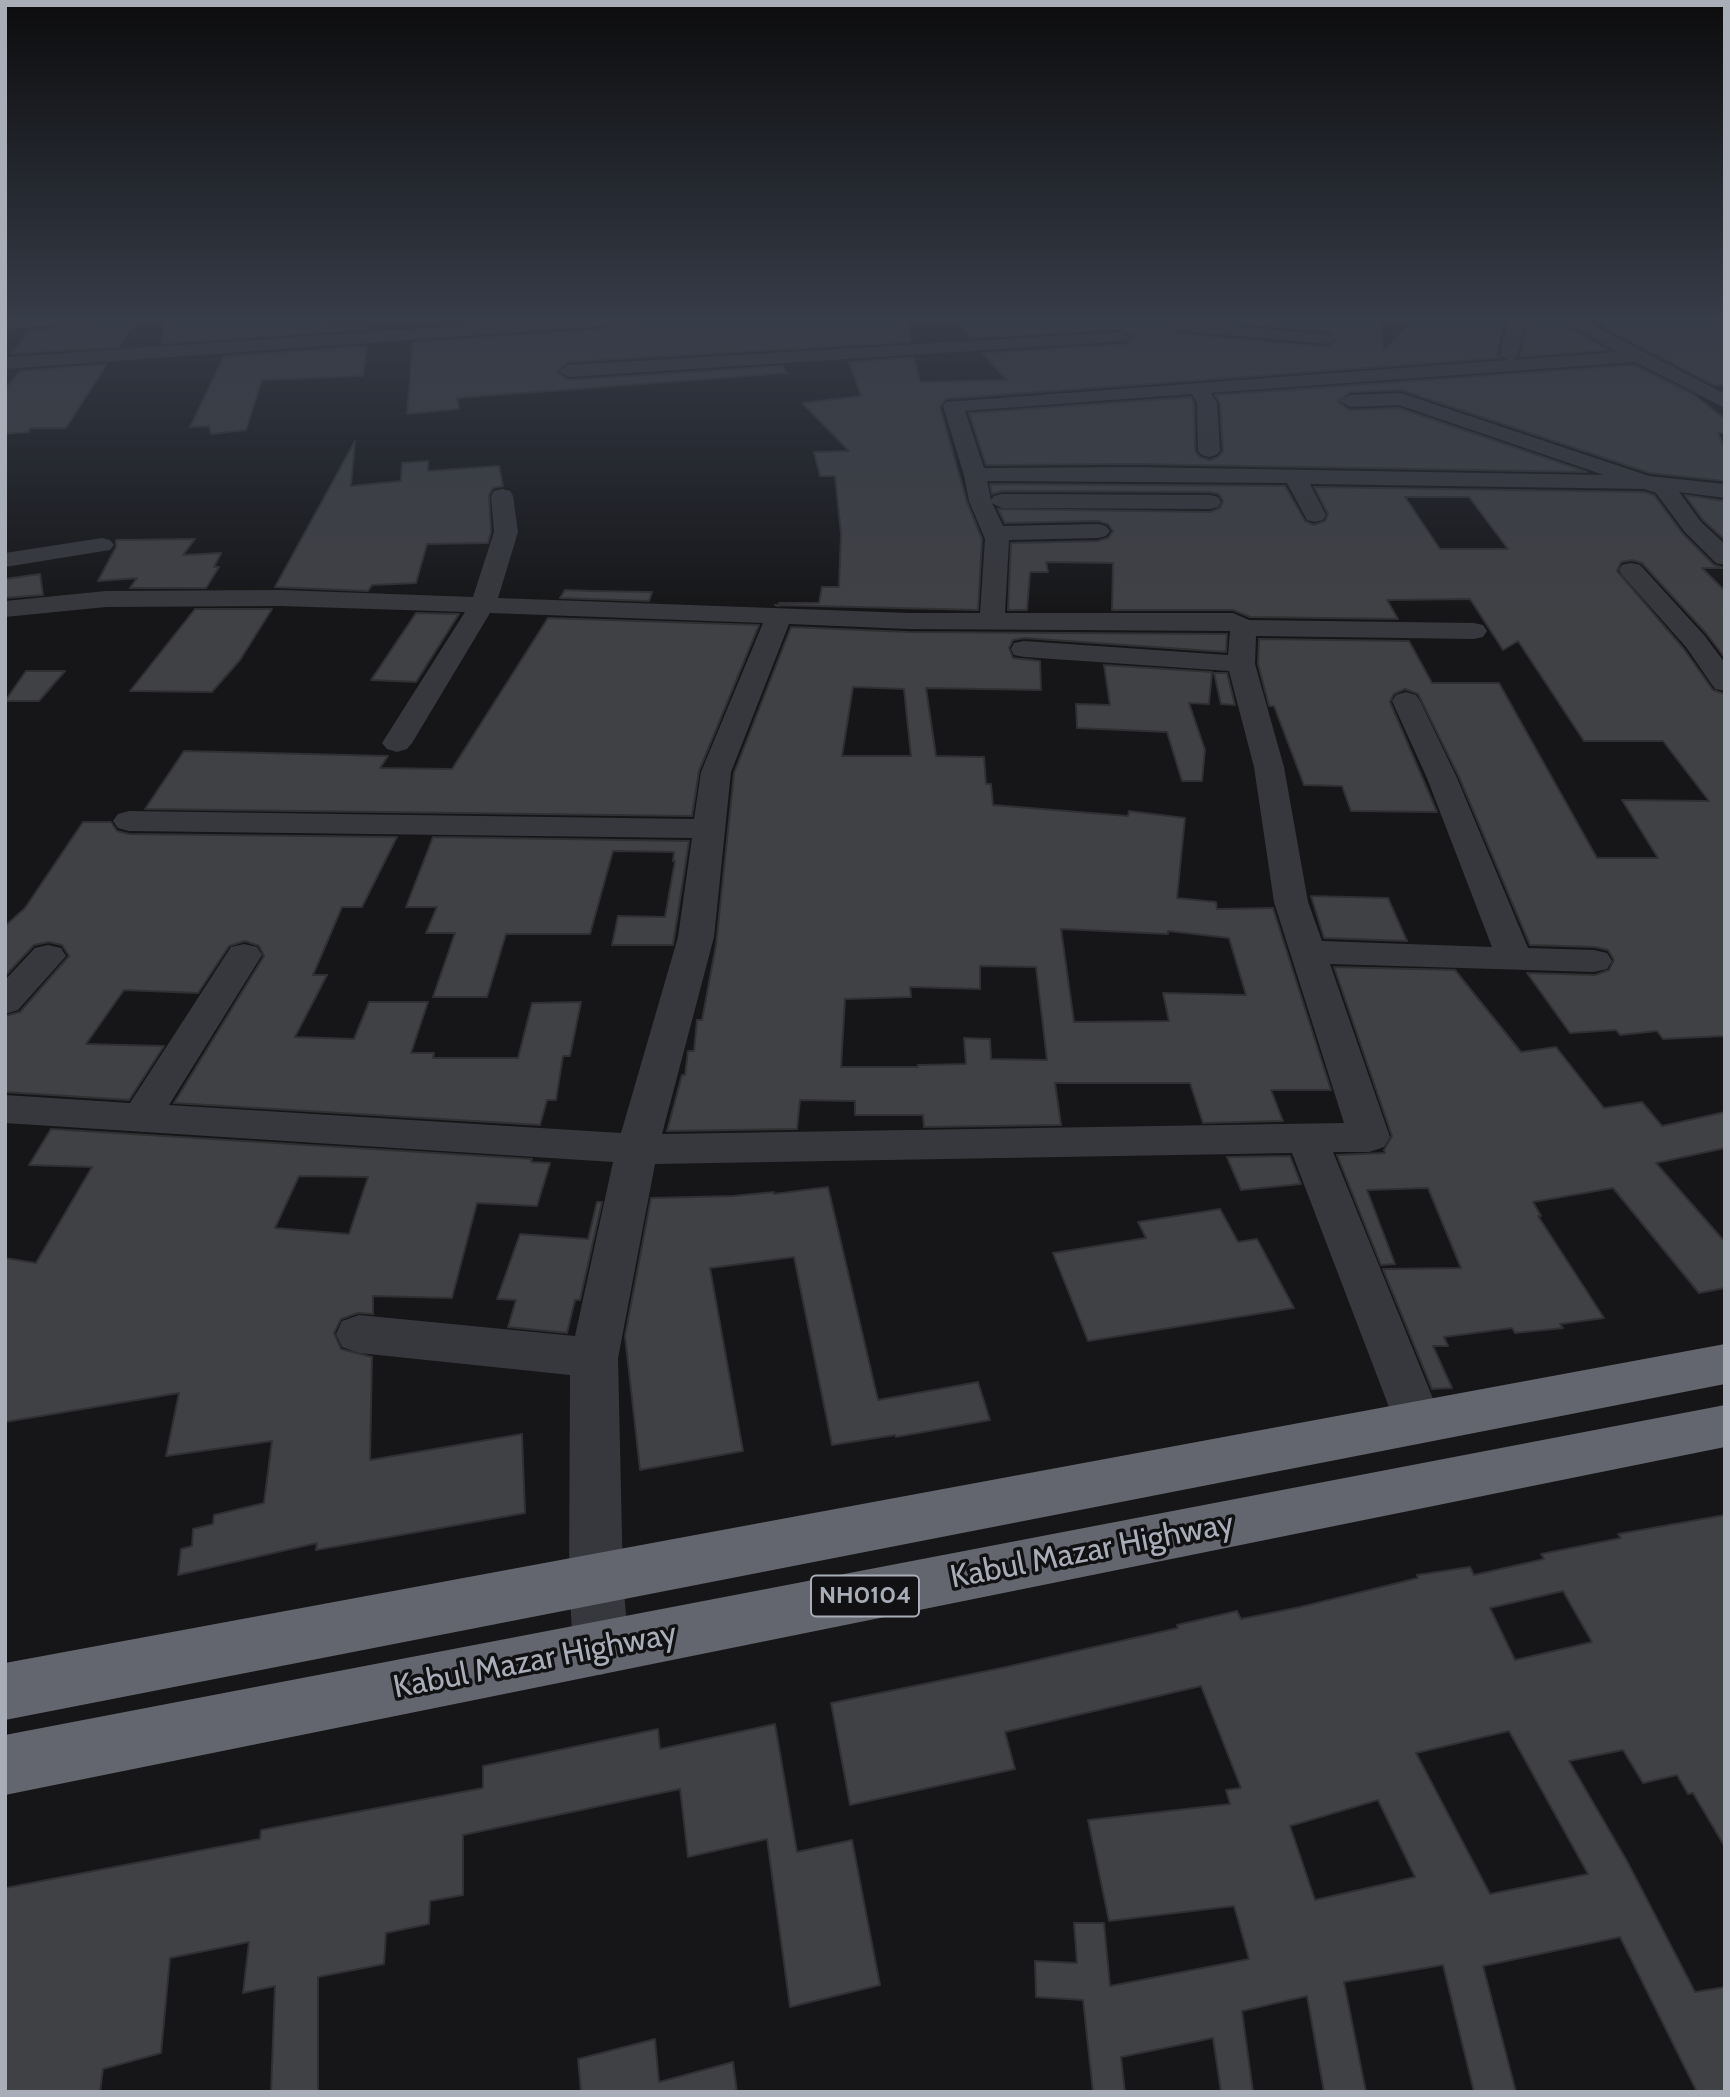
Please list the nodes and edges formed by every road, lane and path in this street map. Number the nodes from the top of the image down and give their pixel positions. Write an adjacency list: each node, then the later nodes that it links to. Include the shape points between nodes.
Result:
1 (957, 419): 8 (street)
2 (1208, 419): 5 (street)
3 (1462, 419): 11 (street)
4 (1185, 451): 5 (street)
5 (1209, 452): 6 (street)
6 (1236, 452)
7 (1383, 453): 10 (street)
8 (975, 475): 9 (street); 14 (street)
9 (1295, 477): 10 (street); 16 (street)
10 (1401, 479): 11 (street)
11 (1647, 482): 12 (street); 20 (street, via 1664,488 1693,527)
12 (1725, 491)
13 (502, 496): 23 (street, via 506,532)
14 (980, 501): 15 (street); 18 (street)
15 (1210, 502)
16 (1315, 515)
17 (1098, 531): 18 (street)
18 (993, 533): 26 (street, via 997,539)
19 (102, 545): 21 (street)
20 (1725, 558)
21 (5, 560)
22 (1631, 570): 31 (street, via 1695,641)
23 (482, 606): 24 (street, via 167,598 51,602); 25 (street); 33 (street)
24 (5, 609)
25 (779, 617): 26 (street); 35 (street, via 716,772)
26 (992, 620): 27 (street, via 1233,621)
27 (1243, 628): 28 (street); 30 (street)
28 (1474, 631)
29 (1024, 649): 30 (street)
30 (1241, 664): 36 (street, via 1269,767 1291,902)
31 (1725, 683)
32 (1406, 701): 39 (street)
33 (397, 743)
34 (129, 821): 35 (street)
35 (710, 829): 45 (street, via 696,937)
36 (1308, 952): 39 (street); 44 (street, via 1369,1137)
37 (244, 954): 43 (street)
38 (48, 956): 41 (street)
39 (1514, 956): 40 (street)
40 (1594, 961)
41 (5, 1002)
42 (5, 1109): 43 (street)
43 (141, 1118): 45 (street)
44 (1307, 1138): 45 (street); 49 (street)
45 (637, 1149): 47 (street)
46 (359, 1334): 47 (street)
47 (594, 1358): 51 (street)
48 (1725, 1364): 49 (highway, NH0104)
49 (1417, 1421): 51 (highway, NH0104)
50 (1725, 1426): 52 (highway, Kabul Mazar Highway / NH0104)
51 (596, 1581): 52 (street); 53 (highway, NH0104)
52 (601, 1648): 54 (highway, Kabul Mazar Highway / NH0104)
53 (5, 1692)
54 (5, 1765)

